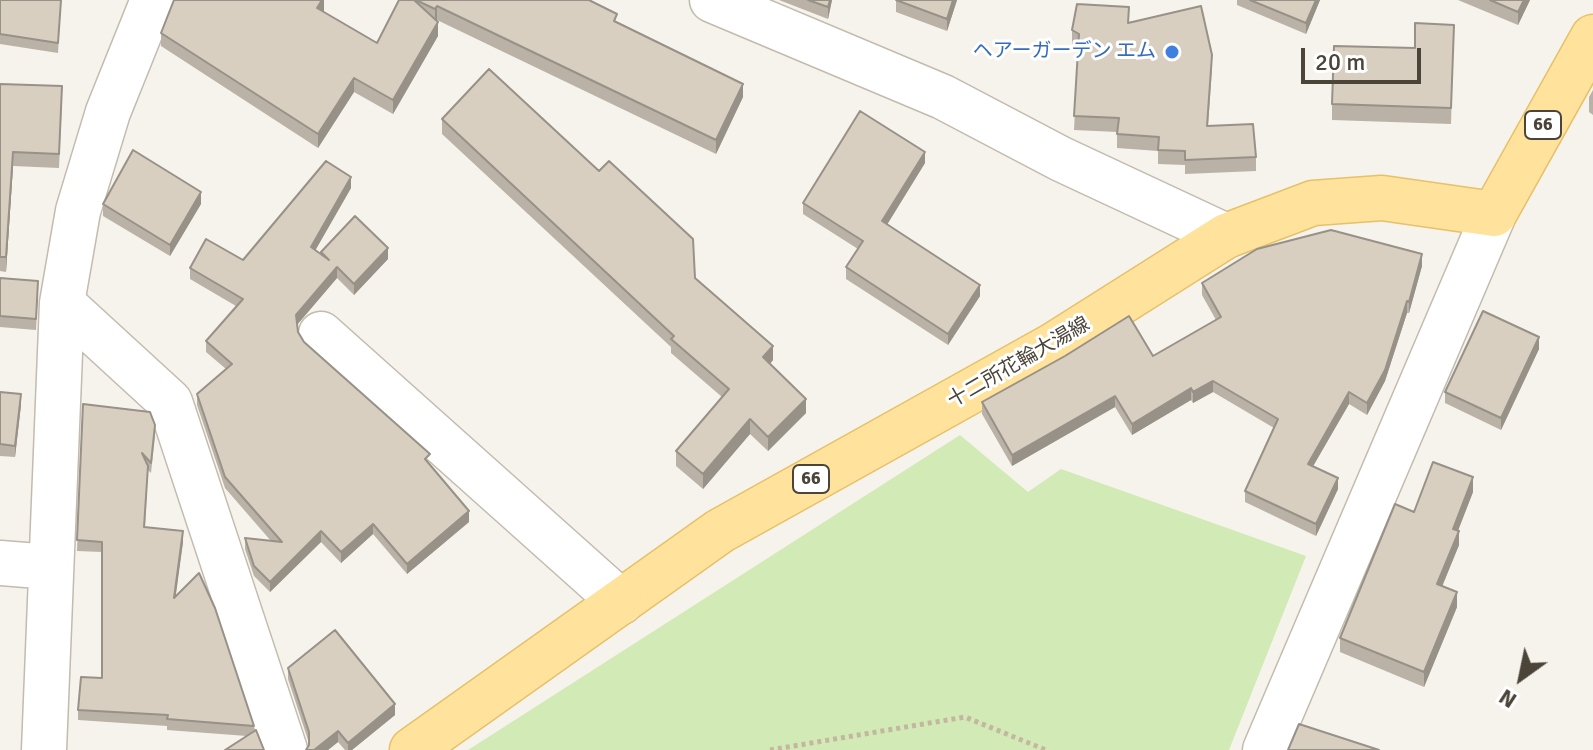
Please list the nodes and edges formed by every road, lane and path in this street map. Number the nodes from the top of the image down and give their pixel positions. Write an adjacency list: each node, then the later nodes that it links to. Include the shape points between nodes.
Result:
1 (153, 0): 6 (street, via 108,112 82,196)
2 (712, 0): 5 (street, via 943,97)
3 (1593, 37): 4 (main road, 66)
4 (1494, 214): 5 (main road, 十二所花輪大湯線 / 66, via 1382,198 1313,203); 16 (street)
5 (1226, 236): 10 (main road, 十二所花輪大湯線 / 66, via 1052,346 720,531)
6 (62, 303): 9 (street); 12 (street, via 170,402)
7 (321, 334): 10 (street)
8 (0, 563): 9 (street)
9 (51, 567): 11 (street)
10 (621, 602): 13 (main road, 十二所花輪大湯線 / 66)
11 (44, 750)
12 (285, 750)
13 (412, 750)
14 (770, 750): 15 (path, via 965,717)
15 (1046, 750)
16 (1265, 750)

